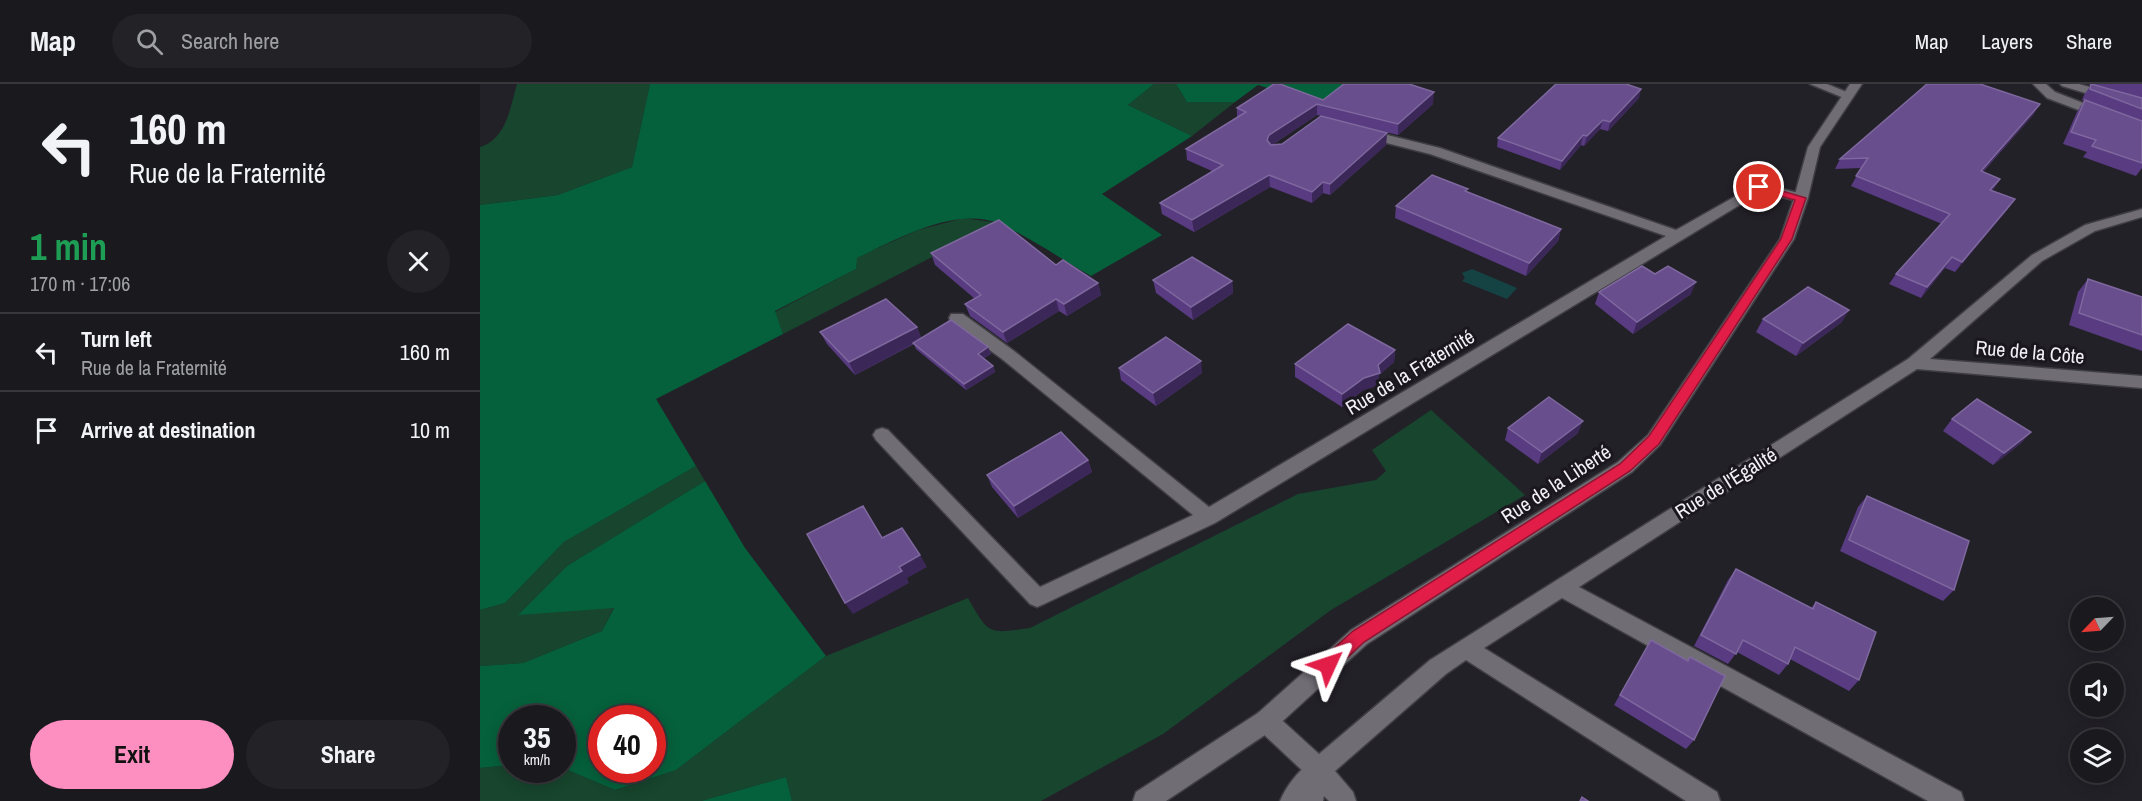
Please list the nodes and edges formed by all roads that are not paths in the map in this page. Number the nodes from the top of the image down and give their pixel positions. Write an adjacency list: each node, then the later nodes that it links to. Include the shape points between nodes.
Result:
1 (1816, 84): 4 (street)
2 (2039, 84): 7 (street, via 2051,95)
3 (2066, 84): 5 (street)
4 (1852, 90): 8 (street, Rue de la Liberté, via 1814,147)
5 (2142, 106)
6 (1350, 129): 10 (street, via 1435,151)
7 (2142, 130)
8 (1801, 198): 10 (street, Rue de la Fraternité, via 1759,187); 18 (street, Rue de la Liberté, via 1787,239 1654,440 1625,467 1359,637)
9 (2142, 213): 12 (street, Rue de l'Égalité, via 2090,228 2037,258)
10 (1679, 236): 15 (street, Rue de la Fraternité)
11 (957, 318): 15 (street, via 1008,354)
12 (1914, 363): 13 (street, Rue de la Côte); 16 (street, Rue de l'Égalité)
13 (2142, 382)
14 (882, 435): 15 (street, Rue de la Fraternité, via 1037,598)
15 (1208, 517)
16 (1561, 588): 17 (street, Rue de l'Égalité); 25 (street)
17 (1466, 648): 19 (street, Rue de l'Égalité); 24 (street)
18 (1266, 721): 19 (street); 20 (street, Rue de la Liberté)
19 (1319, 770): 21 (street, Rue de l'Égalité); 22 (street); 23 (street)
20 (1145, 801)
21 (1292, 801)
22 (1311, 801)
23 (1344, 801)
24 (1707, 801)
25 (1952, 801)

